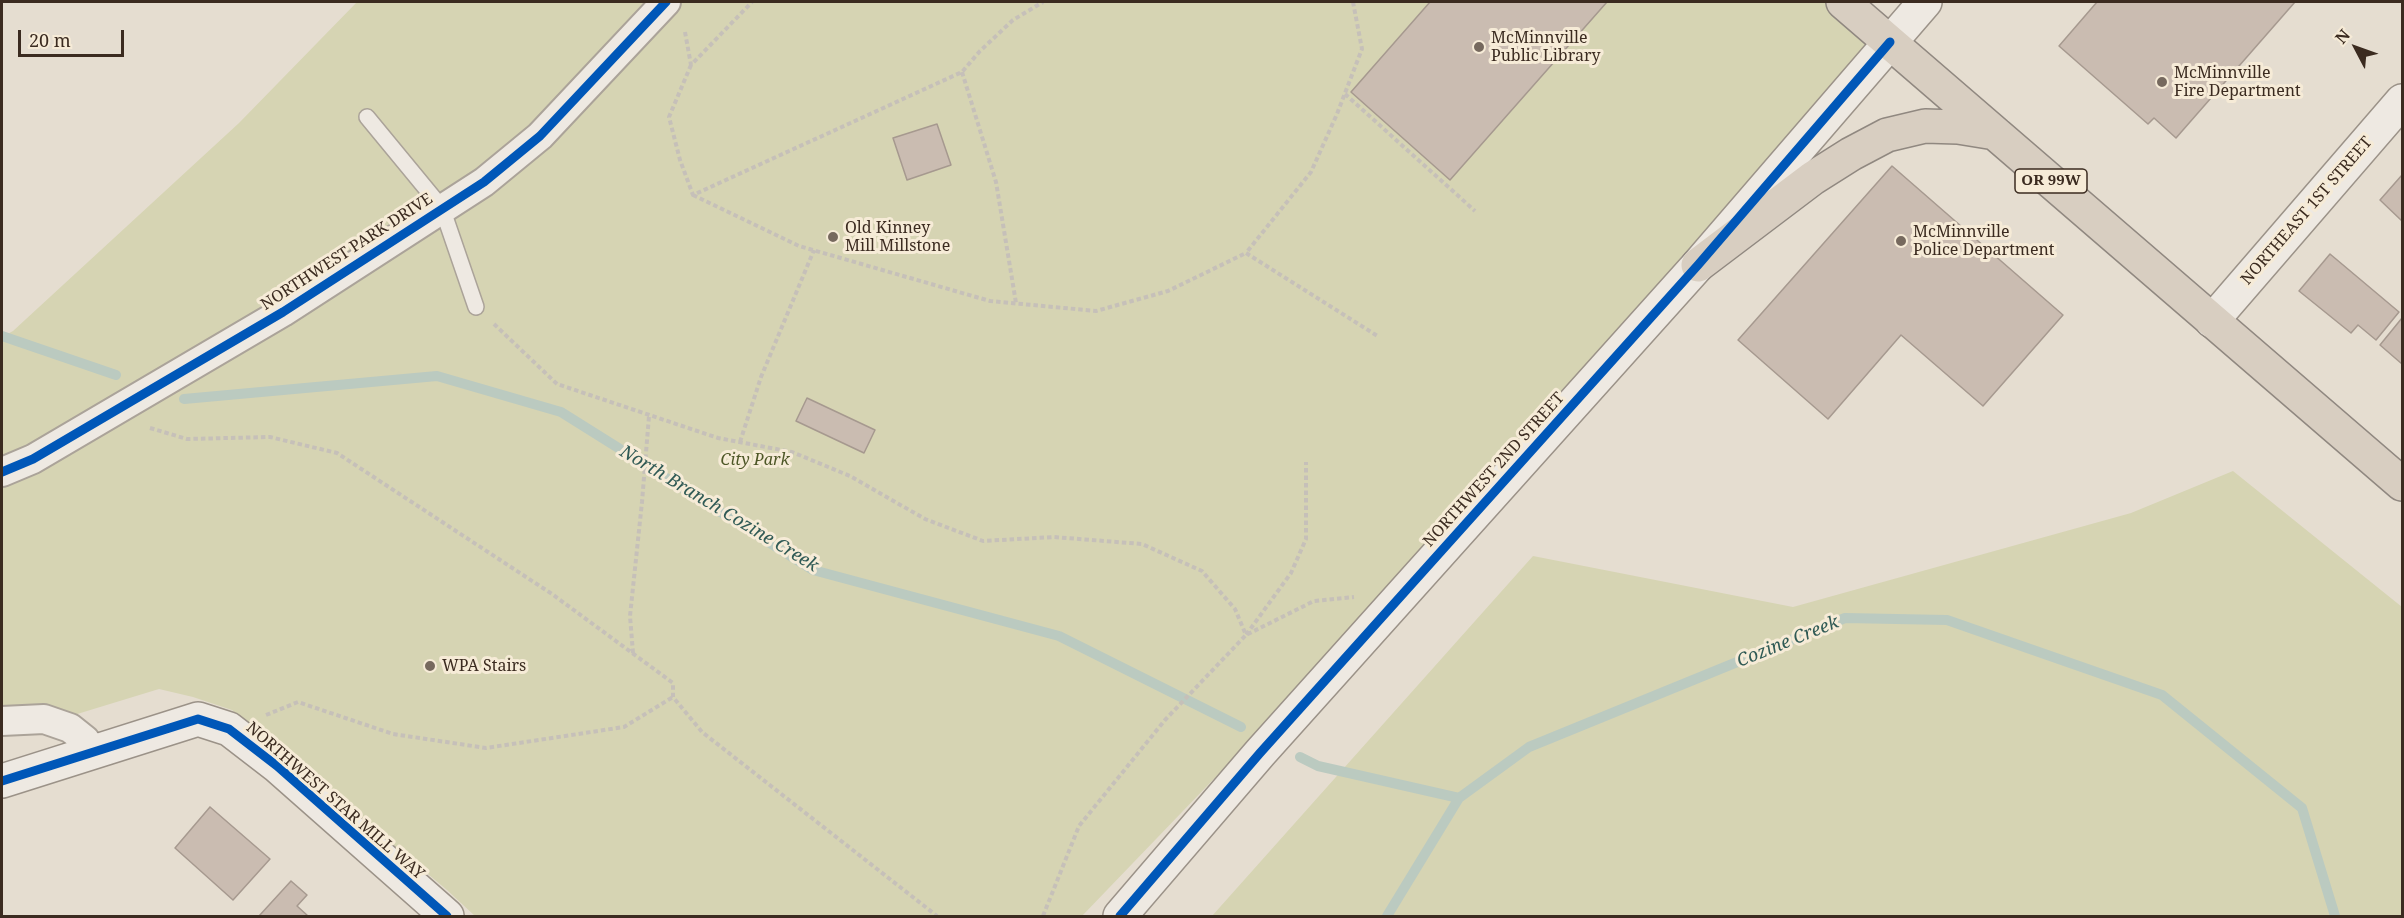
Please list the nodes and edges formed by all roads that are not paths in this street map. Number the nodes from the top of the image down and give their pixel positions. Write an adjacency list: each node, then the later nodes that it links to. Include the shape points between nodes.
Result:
1 (666, 2): 8 (street, NORTHWEST PARK DRIVE, via 540,136 484,182)
2 (1843, 2): 4 (highway, OR 99W)
3 (1925, 2): 4 (main road, NORTHWEST 2ND STREET)
4 (1890, 42): 7 (highway, OR 99W); 9 (main road, NORTHWEST 2ND STREET)
5 (2403, 101): 11 (main road, NORTHEAST 1ST STREET)
6 (367, 117): 8 (lane)
7 (1995, 133): 9 (highway, via 1925,126 1887,135 1813,178); 11 (highway, OR 99W)
8 (442, 208): 10 (lane); 12 (street, NORTHWEST PARK DRIVE, via 283,312 33,459)
9 (1698, 265): 18 (main road, NORTHWEST 2ND STREET, via 1260,753)
10 (476, 307)
11 (2212, 321): 13 (highway, OR 99W)
12 (2, 472)
13 (2403, 484)
14 (2, 721): 15 (street, via 44,719 70,728)
15 (94, 752): 16 (main road); 17 (main road, NORTHWEST STAR MILL WAY, via 198,719 229,729 277,766)
16 (2, 781)
17 (447, 916)
18 (1120, 916)

